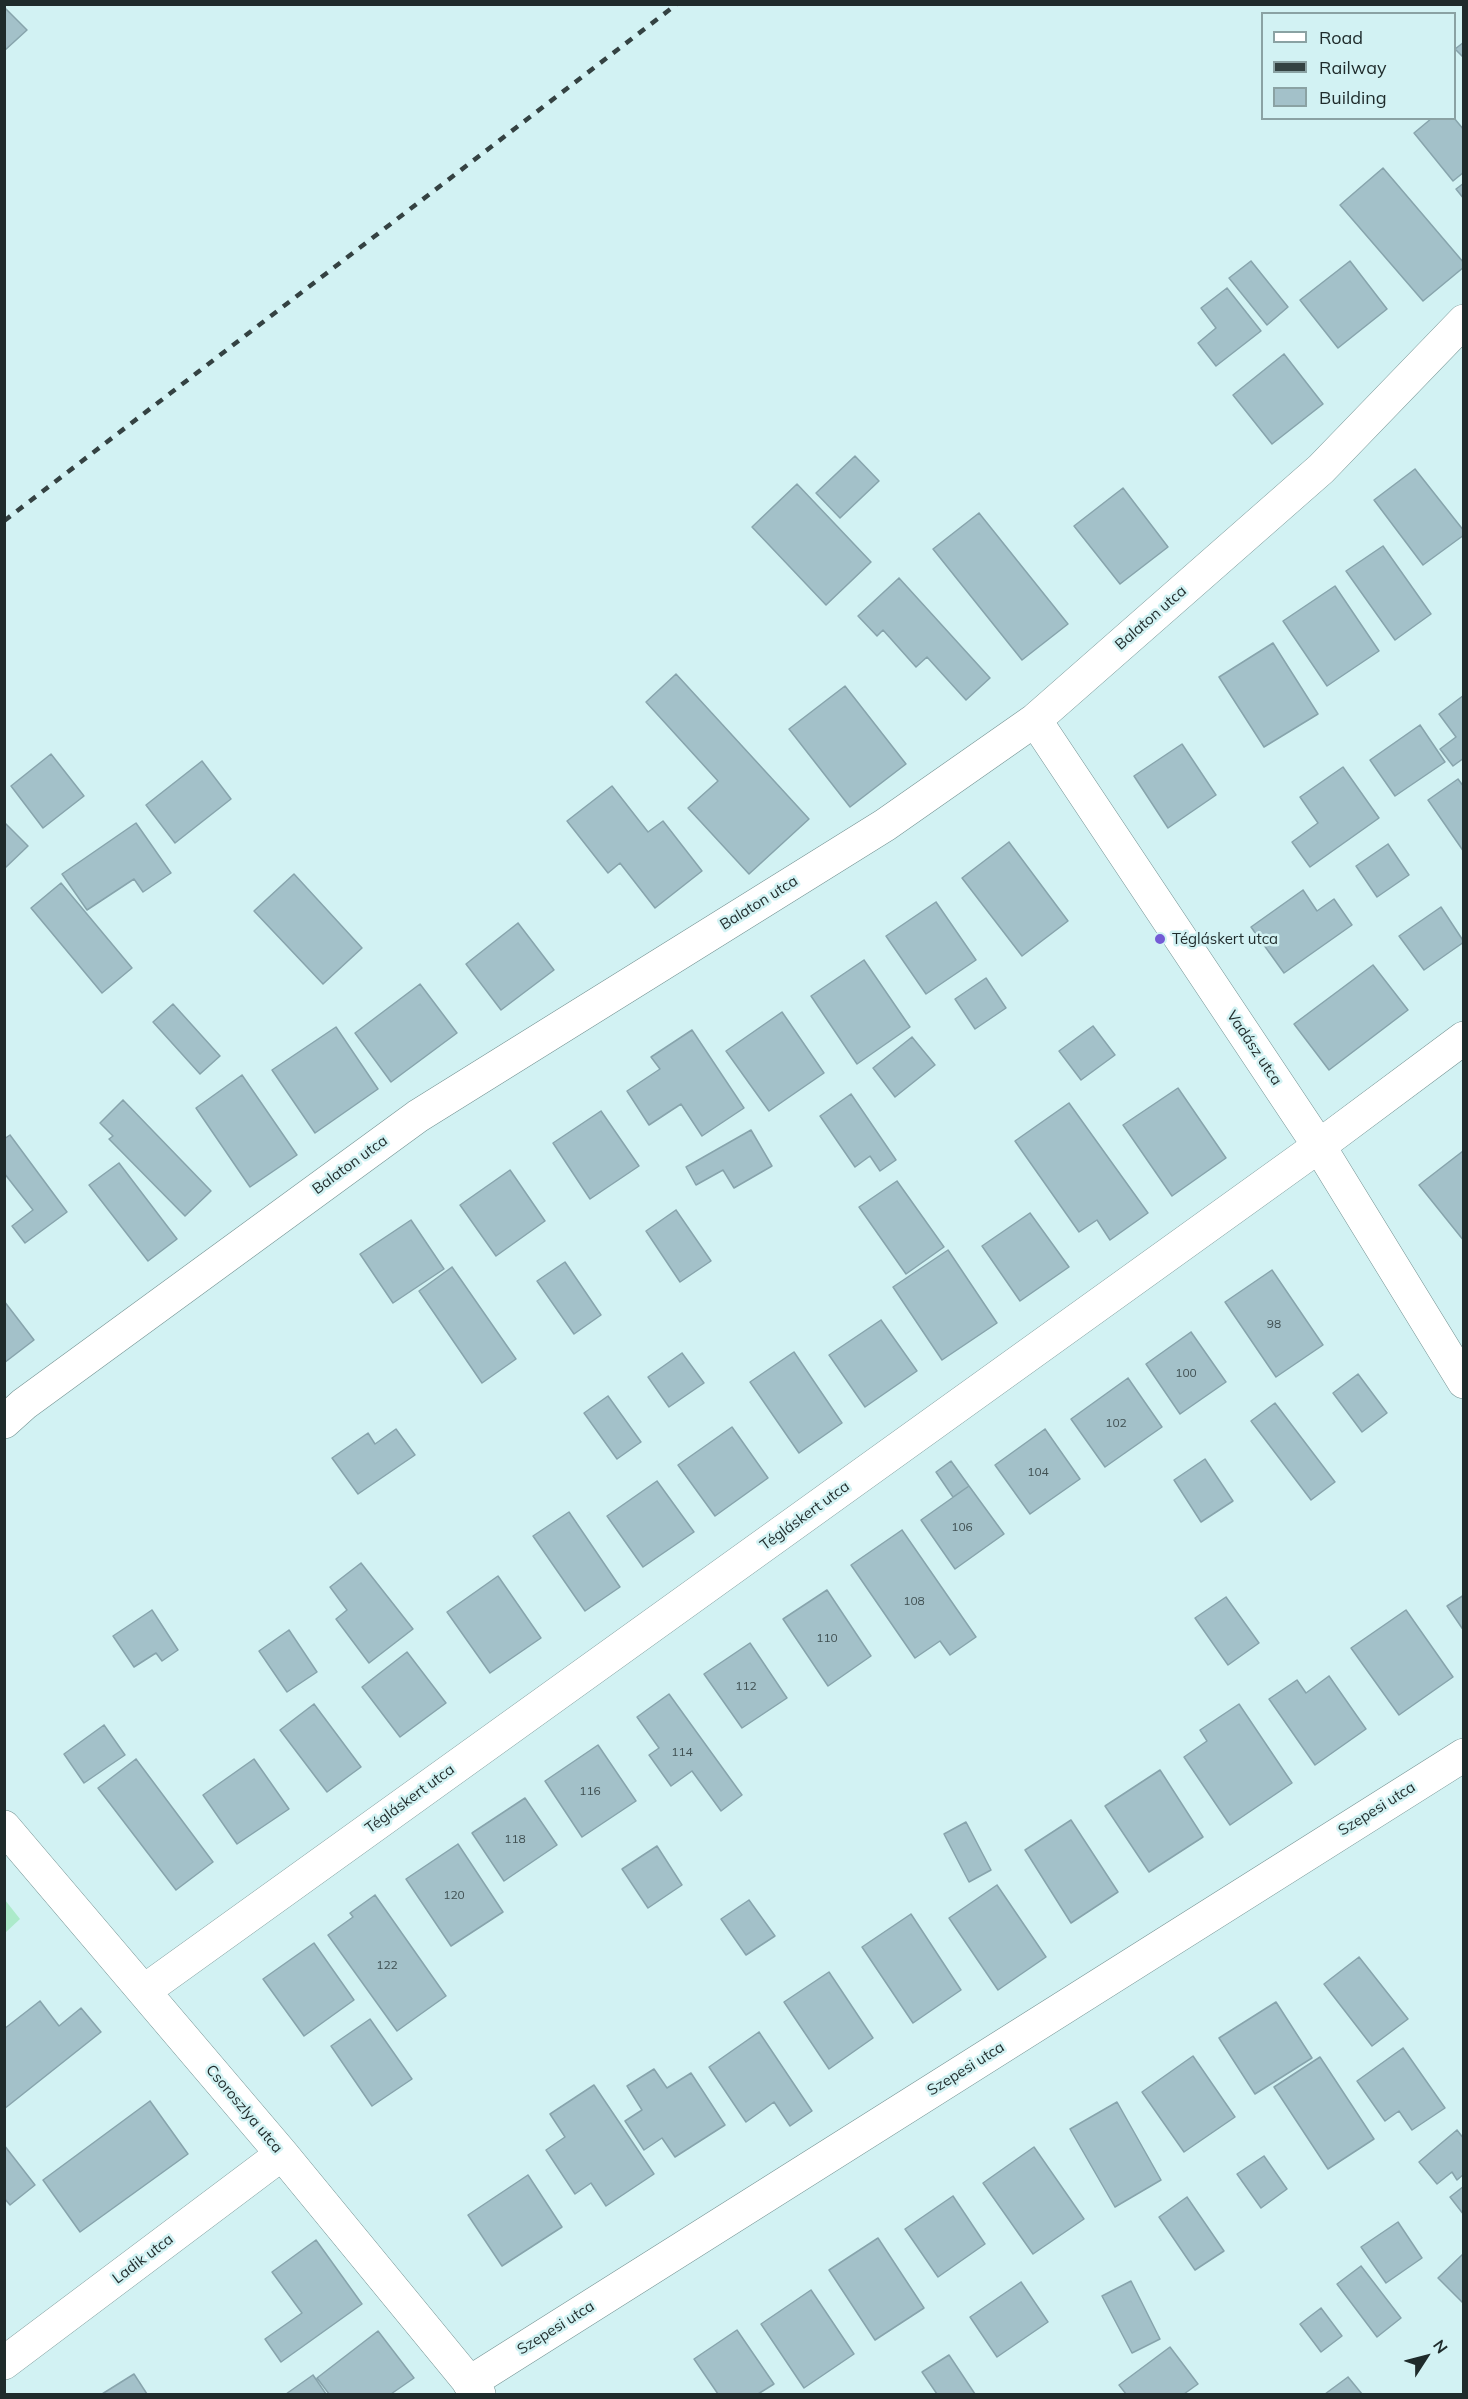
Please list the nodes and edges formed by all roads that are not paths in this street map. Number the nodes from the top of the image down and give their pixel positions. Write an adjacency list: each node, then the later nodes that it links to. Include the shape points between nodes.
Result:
1 (1464, 321): 2 (street, Balaton utca, via 1322,469)
2 (1035, 720): 4 (street, Vadász utca); 6 (street, Balaton utca, via 885,825 418,1116)
3 (1464, 1038): 4 (street, Tégláskert utca)
4 (1319, 1146): 5 (street, Vadász utca); 9 (street, Tégláskert utca)
5 (1464, 1382)
6 (4, 1422)
7 (1464, 1755): 12 (street, Szepesi utca)
8 (4, 1827): 9 (street, Csoroszlya utca)
9 (144, 1991): 10 (street, Csoroszlya utca)
10 (282, 2154): 11 (street, Ladik utca); 12 (street, Csoroszlya utca)
11 (4, 2363)
12 (474, 2389)

